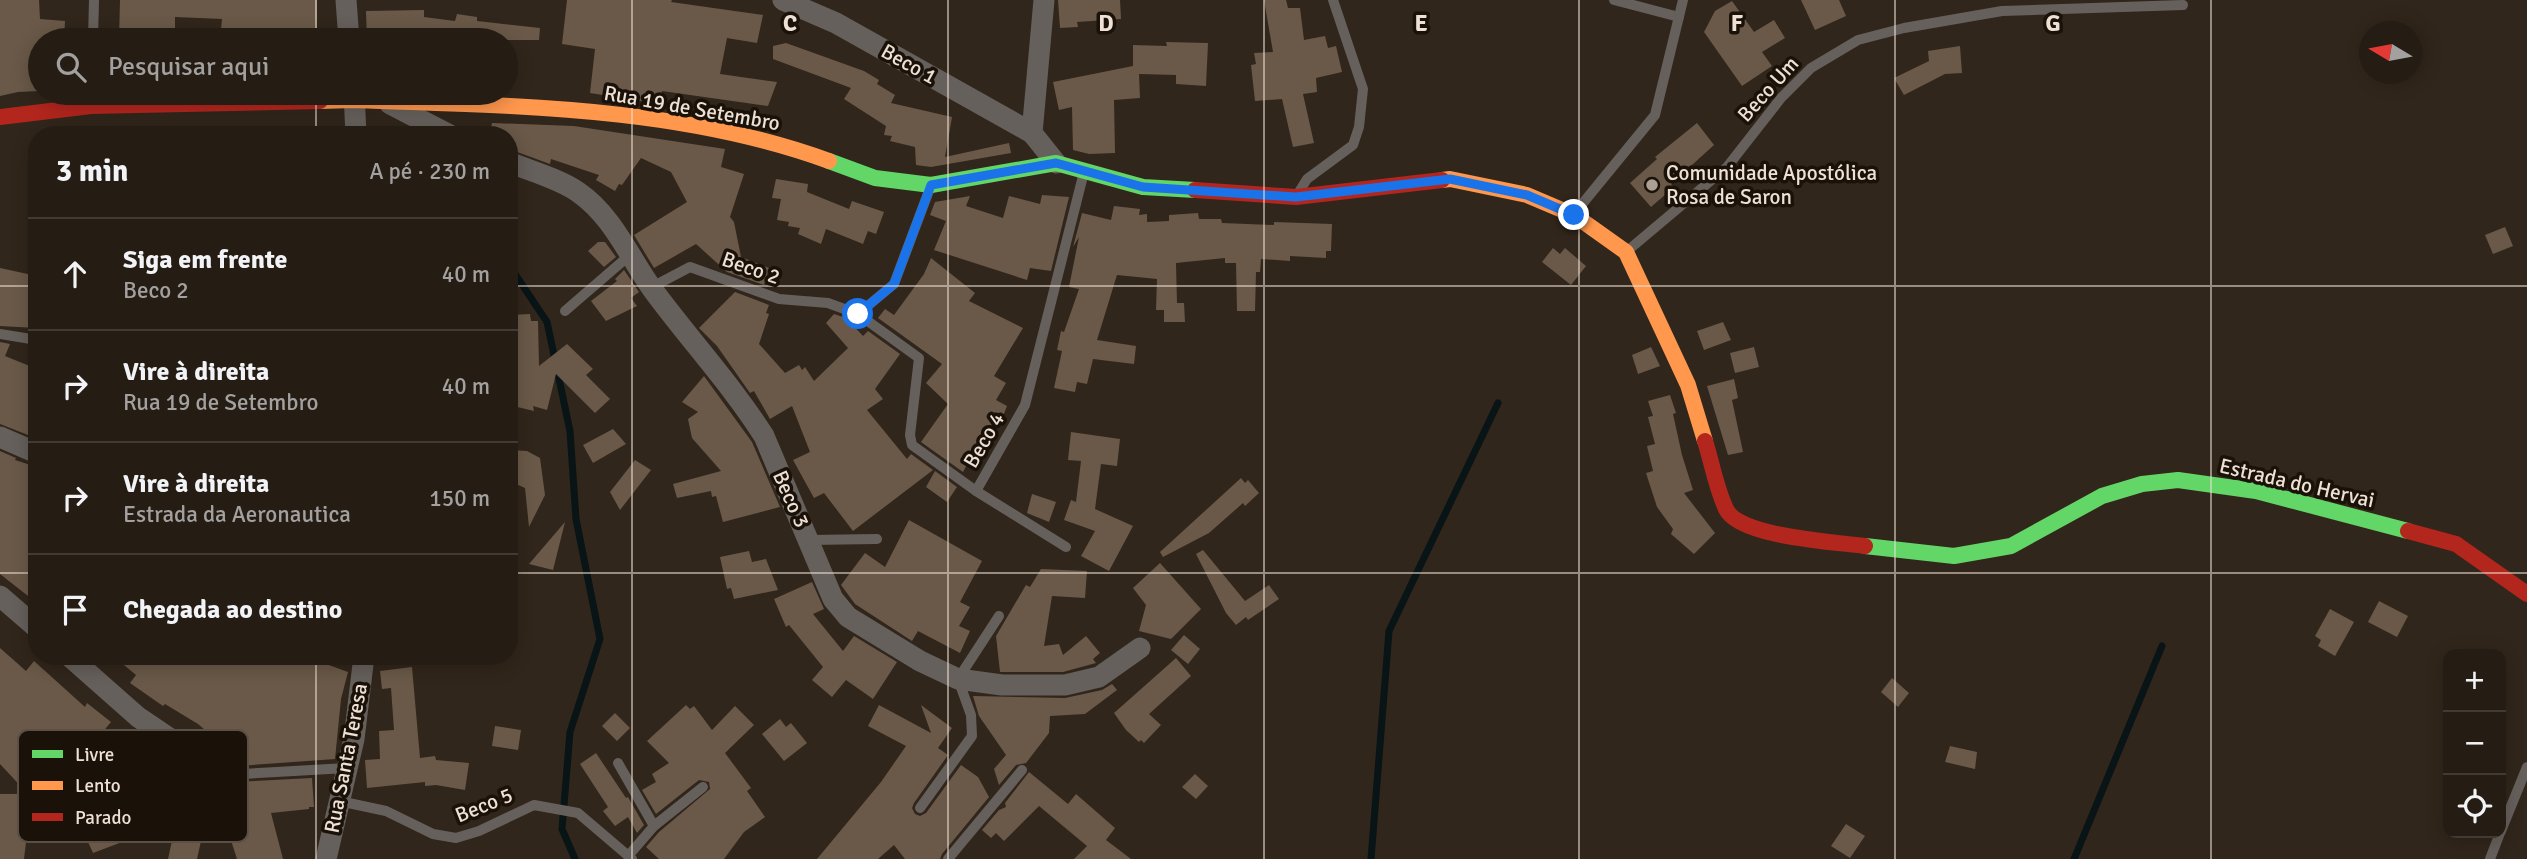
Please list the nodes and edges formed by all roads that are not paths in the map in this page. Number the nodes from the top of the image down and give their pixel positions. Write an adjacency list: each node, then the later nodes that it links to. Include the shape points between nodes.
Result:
1 (94, 0): 10 (lane)
2 (346, 0): 11 (street)
3 (783, 0): 19 (street, Beco 1, via 836,23)
4 (1044, 0): 19 (street)
5 (1333, 0): 24 (lane, via 1363,89 1359,127 1353,145 1307,179)
6 (1614, 0): 9 (lane)
7 (1683, 0): 9 (lane)
8 (2183, 5): 26 (lane, Beco Um, via 2002,11 1858,40 1811,68 1727,167)
9 (1679, 17): 25 (lane, via 1655,115)
10 (93, 28)
11 (348, 28)
12 (61, 105): 16 (street, Rua 19 de Setembro)
13 (354, 105): 17 (street)
14 (392, 105): 18 (street)
15 (480, 105): 23 (street, Rua 19 de Setembro, via 576,109 736,133 875,177)
16 (0, 117)
17 (356, 126)
18 (433, 126)
19 (1032, 133): 20 (street)
20 (1056, 163): 22 (street); 23 (street, Rua 19 de Setembro)
21 (518, 166): 27 (street, Beco 3, via 577,191 595,206)
22 (1084, 172): 24 (street, via 1143,187); 35 (lane, Beco 4, via 1025,405)
23 (931, 185): 30 (lane, via 894,284)
24 (1296, 197): 25 (street, via 1450,179 1527,195)
25 (1574, 215): 26 (street)
26 (1626, 252): 39 (street, Estrada do Hervai, via 1688,385 1727,512 1775,536 1954,556 2011,546 2102,496 2142,484 2178,480 2256,491 2456,544)
27 (631, 254): 28 (street, Beco 3); 29 (lane)
28 (652, 287): 30 (lane, Beco 2, via 690,267 779,299 828,303); 37 (street, Beco 3, via 758,427)
29 (565, 311)
30 (858, 314): 35 (lane, Beco 4, via 919,358 912,445)
31 (0, 334): 32 (lane)
32 (28, 339)
33 (0, 437): 34 (street)
34 (28, 449)
35 (976, 491): 38 (lane)
36 (877, 539): 37 (lane)
37 (810, 540): 46 (street, Beco 3, via 833,599 848,617 920,662)
38 (1066, 547)
39 (2527, 594)
40 (0, 596): 42 (street)
41 (999, 616): 46 (lane)
42 (28, 620)
43 (1140, 648): 46 (street, Beco 3, via 1099,677 1065,685 1002,685)
44 (79, 665): 47 (street)
45 (362, 665): 50 (street, Rua Santa Teresa)
46 (958, 678): 55 (lane, via 971,715 972,736)
47 (157, 730)
48 (618, 763): 57 (lane)
49 (2527, 767): 56 (lane)
50 (347, 768): 52 (lane); 54 (street, Rua Santa Teresa)
51 (1022, 770): 61 (lane)
52 (248, 774)
53 (703, 787): 57 (lane)
54 (339, 801): 59 (lane, Beco 5, via 386,811 433,834 456,838 534,806 578,813); 60 (street, Rua Santa Teresa)
55 (920, 808)
56 (2506, 818)
57 (654, 826): 59 (lane)
58 (2498, 838): 62 (lane)
59 (630, 858)
60 (326, 859)
61 (948, 859)
62 (2490, 859)

